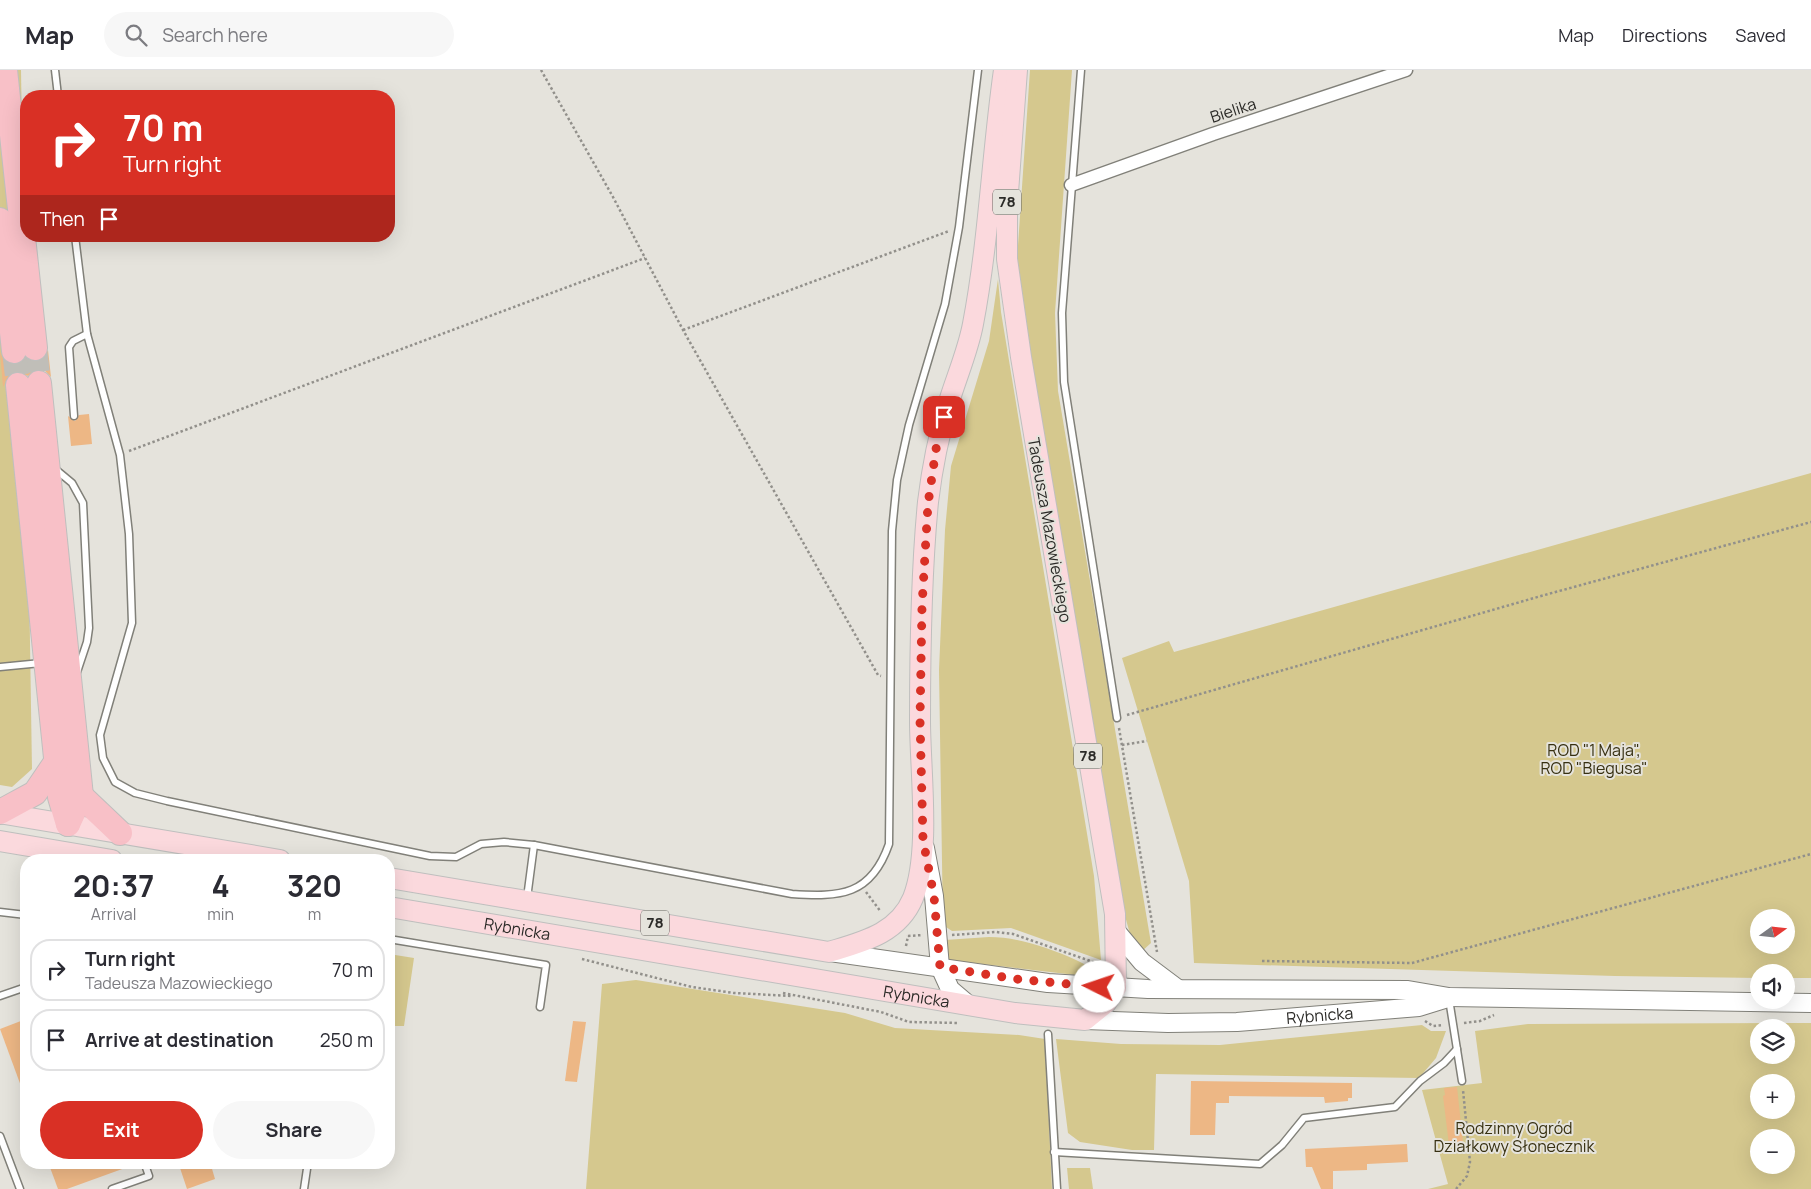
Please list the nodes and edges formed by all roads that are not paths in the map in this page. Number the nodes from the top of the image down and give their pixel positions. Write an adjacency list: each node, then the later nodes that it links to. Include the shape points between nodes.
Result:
1 (5, 70): 10 (highway, via 24,350)
2 (55, 70): 8 (lane)
3 (978, 70): 24 (lane, via 959,227 945,304 909,425 897,480 892,531 889,844 884,860 861,885 829,896 792,894)
4 (1004, 70): 22 (main road, 78, via 986,242 972,326 942,427 928,504 920,666)
5 (1017, 70): 33 (main road, Tadeusza Mazowieckiego / 78, via 1007,206 1007,259)
6 (1081, 70): 9 (lane)
7 (1406, 70): 9 (street, Bielika, via 1213,134)
8 (57, 90)
9 (1071, 186): 16 (lane, via 1062,313 1064,382)
10 (0, 220)
11 (76, 242): 12 (lane)
12 (87, 334): 13 (lane, via 69,347); 24 (lane, via 120,454 129,534 132,623 100,735 103,758 115,782 135,793 167,801 430,856 456,857 481,844)
13 (74, 416)
14 (48, 663): 15 (lane); 17 (highway); 18 (highway, via 28,384 48,462)
15 (0, 667)
16 (1117, 718)
17 (56, 762): 19 (highway, via 37,791); 20 (highway, via 60,797)
18 (81, 796): 20 (highway); 21 (highway)
19 (0, 813): 20 (main road)
20 (68, 824): 21 (main road); 26 (main road)
21 (120, 833): 27 (main road)
22 (923, 840): 35 (main road, 78, via 914,895 900,920 873,938); 36 (main road, via 934,896)
23 (0, 841): 25 (main road)
24 (534, 845): 29 (lane)
25 (54, 854)
26 (62, 854)
27 (244, 854)
28 (395, 879): 29 (main road, 78)
29 (526, 901): 35 (main road, Rybnicka / 78)
30 (395, 908): 44 (main road, Rybnicka / 78)
31 (0, 912): 32 (lane)
32 (20, 915)
33 (1116, 931): 37 (main road, Tadeusza Mazowieckiego / 78); 39 (main road, via 1142,962)
34 (395, 940): 43 (lane, via 546,965)
35 (829, 952): 36 (main road, Rybnicka)
36 (940, 967): 37 (main road, Rybnicka, via 1048,983); 44 (main road, via 950,989)
37 (1116, 988): 39 (main road, Rybnicka); 45 (main road, via 1106,1003)
38 (20, 989): 40 (lane)
39 (1178, 989): 41 (main road, Rybnicka, via 1408,990)
40 (0, 996)
41 (1449, 997): 42 (main road, Rybnicka); 45 (main road, Rybnicka, via 1419,1007 1237,1022); 47 (lane)
42 (1811, 1003)
43 (540, 1007)
44 (970, 1007): 45 (main road, Rybnicka / 78)
45 (1085, 1020)
46 (1048, 1034): 50 (lane)
47 (1457, 1050): 48 (lane); 50 (lane, via 1420,1081 1396,1107 1304,1118 1282,1145 1260,1164)
48 (1462, 1081)
49 (0, 1136): 53 (lane)
50 (1054, 1152): 56 (lane)
51 (146, 1169): 54 (lane, via 149,1176)
52 (307, 1169): 55 (lane)
53 (20, 1189)
54 (112, 1189)
55 (304, 1189)
56 (1057, 1189)

